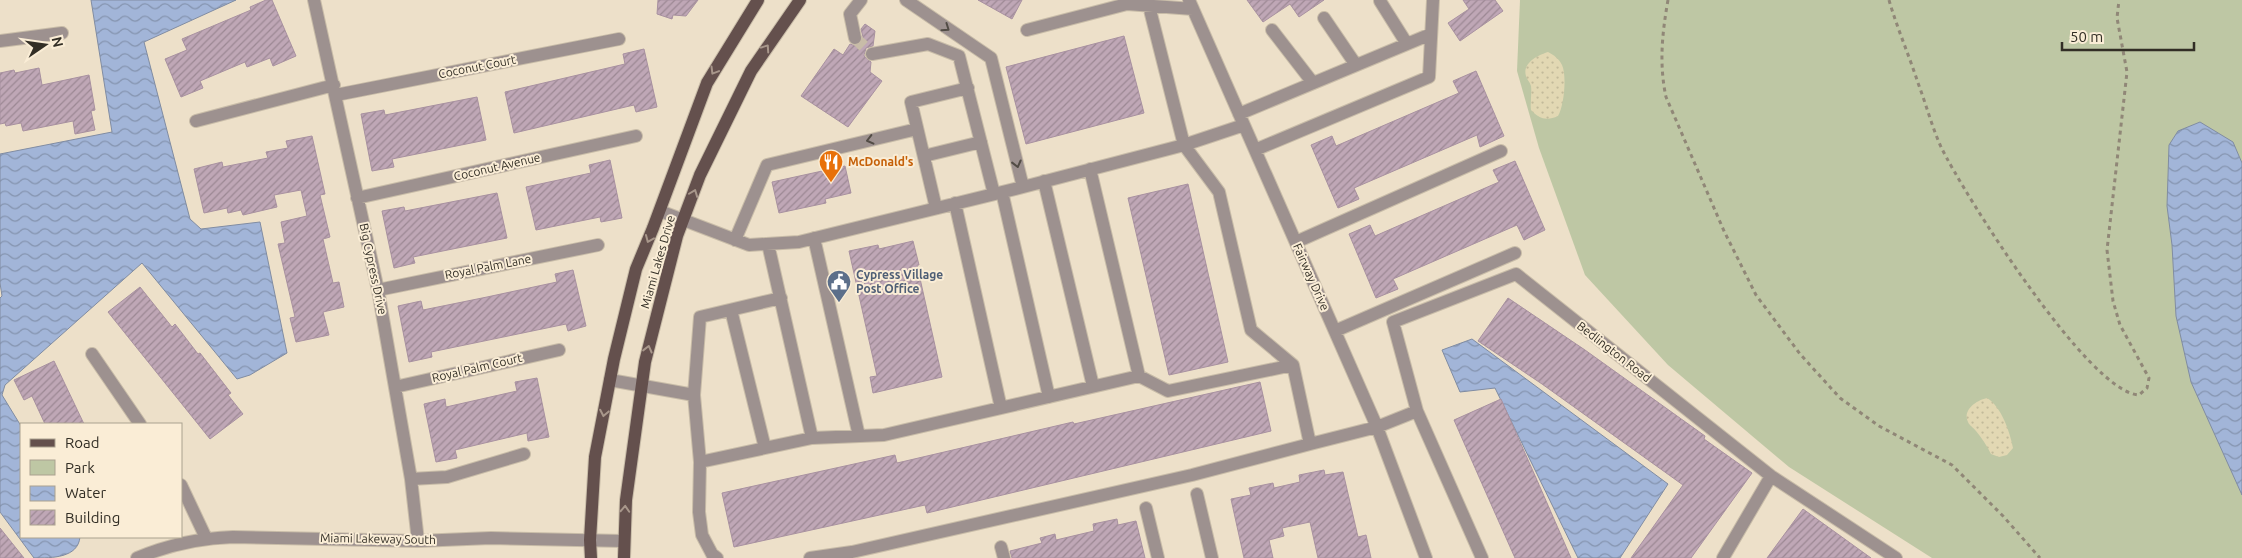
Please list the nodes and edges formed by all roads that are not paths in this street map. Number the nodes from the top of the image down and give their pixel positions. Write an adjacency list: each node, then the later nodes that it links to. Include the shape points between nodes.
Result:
1 (314, 0): 23 (street, Big Cypress Drive)
2 (758, 0): 40 (main road, Miami Lakes Drive, one-way to 40, via 707,83)
3 (800, 0): 41 (main road, Miami Lakes Drive, one-way to 3, via 700,175 751,71)
4 (861, 0): 15 (street, via 850,14)
5 (906, 0): 35 (street, one-way to 35, via 990,58)
6 (1433, 0): 14 (street)
7 (1380, 1): 18 (street)
8 (1191, 4): 9 (street); 24 (street, Fairway Drive)
9 (1149, 6): 11 (street, via 1126,4); 29 (street)
10 (1324, 18): 20 (street)
11 (1028, 30)
12 (1272, 30): 21 (street)
13 (62, 33): 17 (street)
14 (1431, 34): 18 (street); 30 (street, via 1429,77)
15 (855, 38)
16 (619, 39): 23 (street, Coconut Court)
17 (0, 41)
18 (1407, 44): 20 (street)
19 (872, 54): 22 (street, via 928,44 959,56)
20 (1356, 65): 21 (street)
21 (1313, 83): 24 (street)
22 (968, 88): 26 (street, via 911,102); 28 (street)
23 (335, 90): 25 (street, Coconut Court); 37 (street, Big Cypress Drive)
24 (1241, 119): 29 (street); 30 (street, Fairway Drive)
25 (196, 121)
26 (917, 129): 32 (street); 43 (street, one-way to 43, via 768,165)
27 (636, 136): 37 (street, Coconut Avenue)
28 (981, 142): 32 (street); 36 (street)
29 (1184, 145): 33 (street); 54 (street, via 1219,192 1251,330)
30 (1255, 150): 44 (street, Fairway Drive)
31 (1501, 150): 44 (street)
32 (924, 156): 39 (street)
33 (1090, 169): 34 (street); 55 (street)
34 (1044, 182): 35 (street); 57 (street)
35 (1023, 187): 36 (street)
36 (998, 193): 38 (street); 61 (street)
37 (357, 198): 48 (street, Big Cypress Drive)
38 (955, 203): 39 (street); 62 (street)
39 (936, 208): 42 (street)
40 (660, 211): 41 (street); 56 (main road, Miami Lakes Drive, one-way to 56, via 636,270)
41 (683, 221): 43 (street); 59 (main road, Miami Lakes Drive, one-way to 41, via 645,362)
42 (814, 238): 45 (street); 66 (street)
43 (735, 240): 45 (street, via 749,246)
44 (1296, 242): 51 (street, Fairway Drive)
45 (768, 244): 49 (street)
46 (598, 245): 48 (street, Royal Palm Lane)
47 (1515, 254): 51 (street)
48 (378, 290): 58 (street, Big Cypress Drive)
49 (781, 298): 50 (street); 67 (street)
50 (732, 310): 60 (street, via 700,317); 69 (street)
51 (1335, 331): 65 (street, Fairway Drive)
52 (559, 350): 58 (street, Royal Palm Court)
53 (92, 354): 64 (street)
54 (1293, 365): 55 (street, via 1168,391); 68 (street)
55 (1139, 376): 57 (street)
56 (610, 380): 59 (street); 78 (main road, Miami Lakes Drive, one-way to 78, via 595,457)
57 (1093, 386): 61 (street)
58 (395, 387): 73 (street, Big Cypress Drive)
59 (642, 387): 60 (street); 80 (main road, Miami Lakes Drive, one-way to 59)
60 (694, 395): 71 (street)
61 (1049, 397): 62 (street)
62 (1001, 408): 66 (street, via 884,435)
63 (1417, 411): 65 (street); 72 (street, Bedlington Road, via 1393,322 1516,274); 89 (street, Bedlington Road)
64 (139, 423)
65 (1377, 427): 68 (street); 88 (street, Fairway Drive)
66 (859, 436): 67 (street)
67 (812, 438): 69 (street)
68 (1310, 444): 85 (street, via 1192,475 852,552)
69 (765, 448): 71 (street)
70 (524, 454): 73 (street, via 447,477)
71 (700, 462): 84 (street, via 702,535)
72 (1771, 476): 90 (street); 91 (street, Bedlington Road)
73 (411, 479): 79 (street, Big Cypress Drive)
74 (182, 486): 77 (street)
75 (1197, 494): 87 (street)
76 (1146, 508): 86 (street)
77 (206, 538): 79 (street, Miami Lakeway South); 81 (street, Miami Lakeway South, via 164,547)
78 (590, 540): 79 (street, Miami Lakeway South, via 491,538); 80 (street, Miami Lakeway South); 82 (main road, Miami Lakes Drive)
79 (418, 541)
80 (623, 541): 83 (main road, Miami Lakes Drive)
81 (137, 558)
82 (591, 558)
83 (624, 558)
84 (717, 558)
85 (810, 558)
86 (1158, 558)
87 (1212, 558)
88 (1426, 558)
89 (1482, 558)
90 (1723, 558)
91 (1896, 558)

